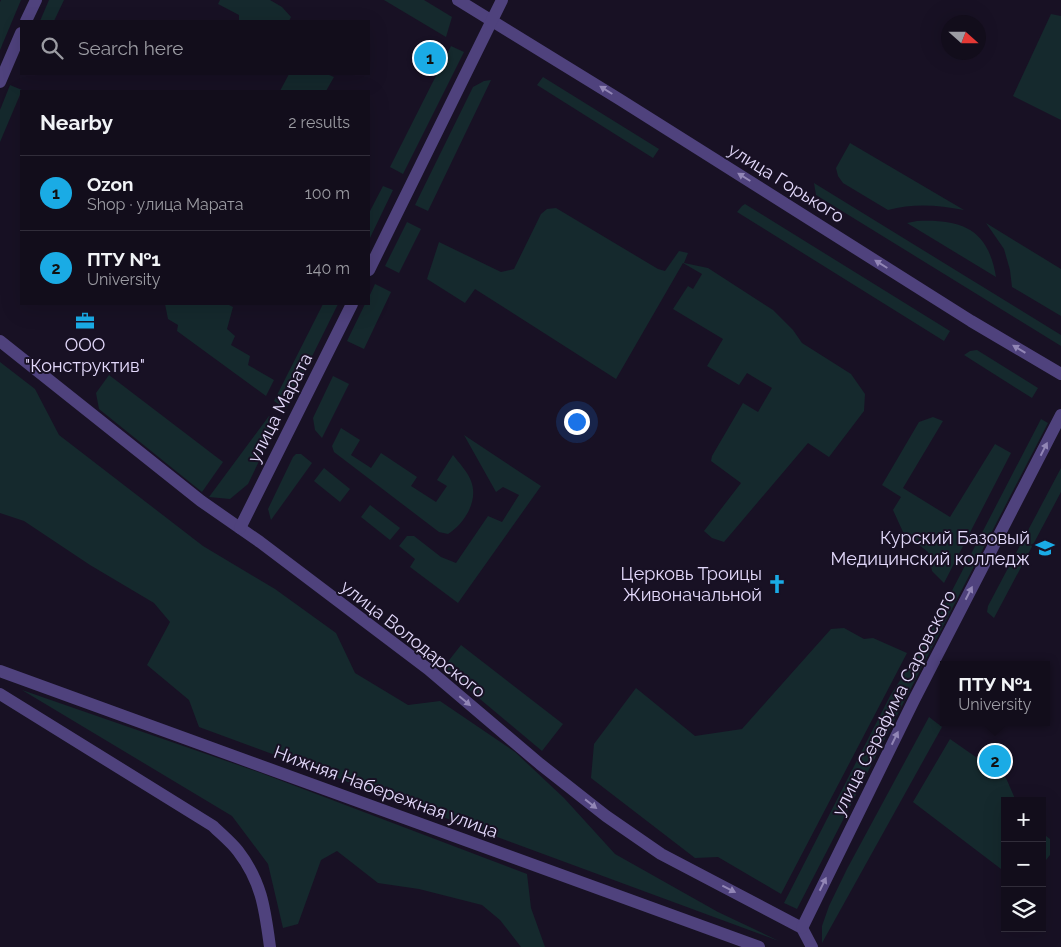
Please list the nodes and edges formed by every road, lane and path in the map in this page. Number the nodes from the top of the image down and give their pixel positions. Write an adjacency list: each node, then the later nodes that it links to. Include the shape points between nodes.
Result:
1 (36, 0): 4 (street)
2 (458, 0): 5 (street, улица Горького)
3 (502, 0): 5 (street)
4 (26, 20)
5 (492, 20): 8 (street); 11 (street, улица Горького, one-way to 5)
6 (20, 35): 7 (street)
7 (0, 82)
8 (370, 268)
9 (352, 305): 13 (street, улица Марата)
10 (0, 341): 13 (street, улица Володарского, via 201,501)
11 (1061, 374)
12 (1061, 415): 16 (street, улица Серафима Саровского, one-way to 12, via 914,700)
13 (240, 528): 16 (street, улица Володарского, one-way to 16, via 428,669 540,764 614,821 661,854)
14 (0, 671): 18 (street, Нижняя Набережная улица)
15 (0, 694): 17 (street, via 213,826 237,850 252,872 262,896)
16 (802, 928): 19 (street)
17 (271, 946)
18 (759, 947)
19 (812, 947)

